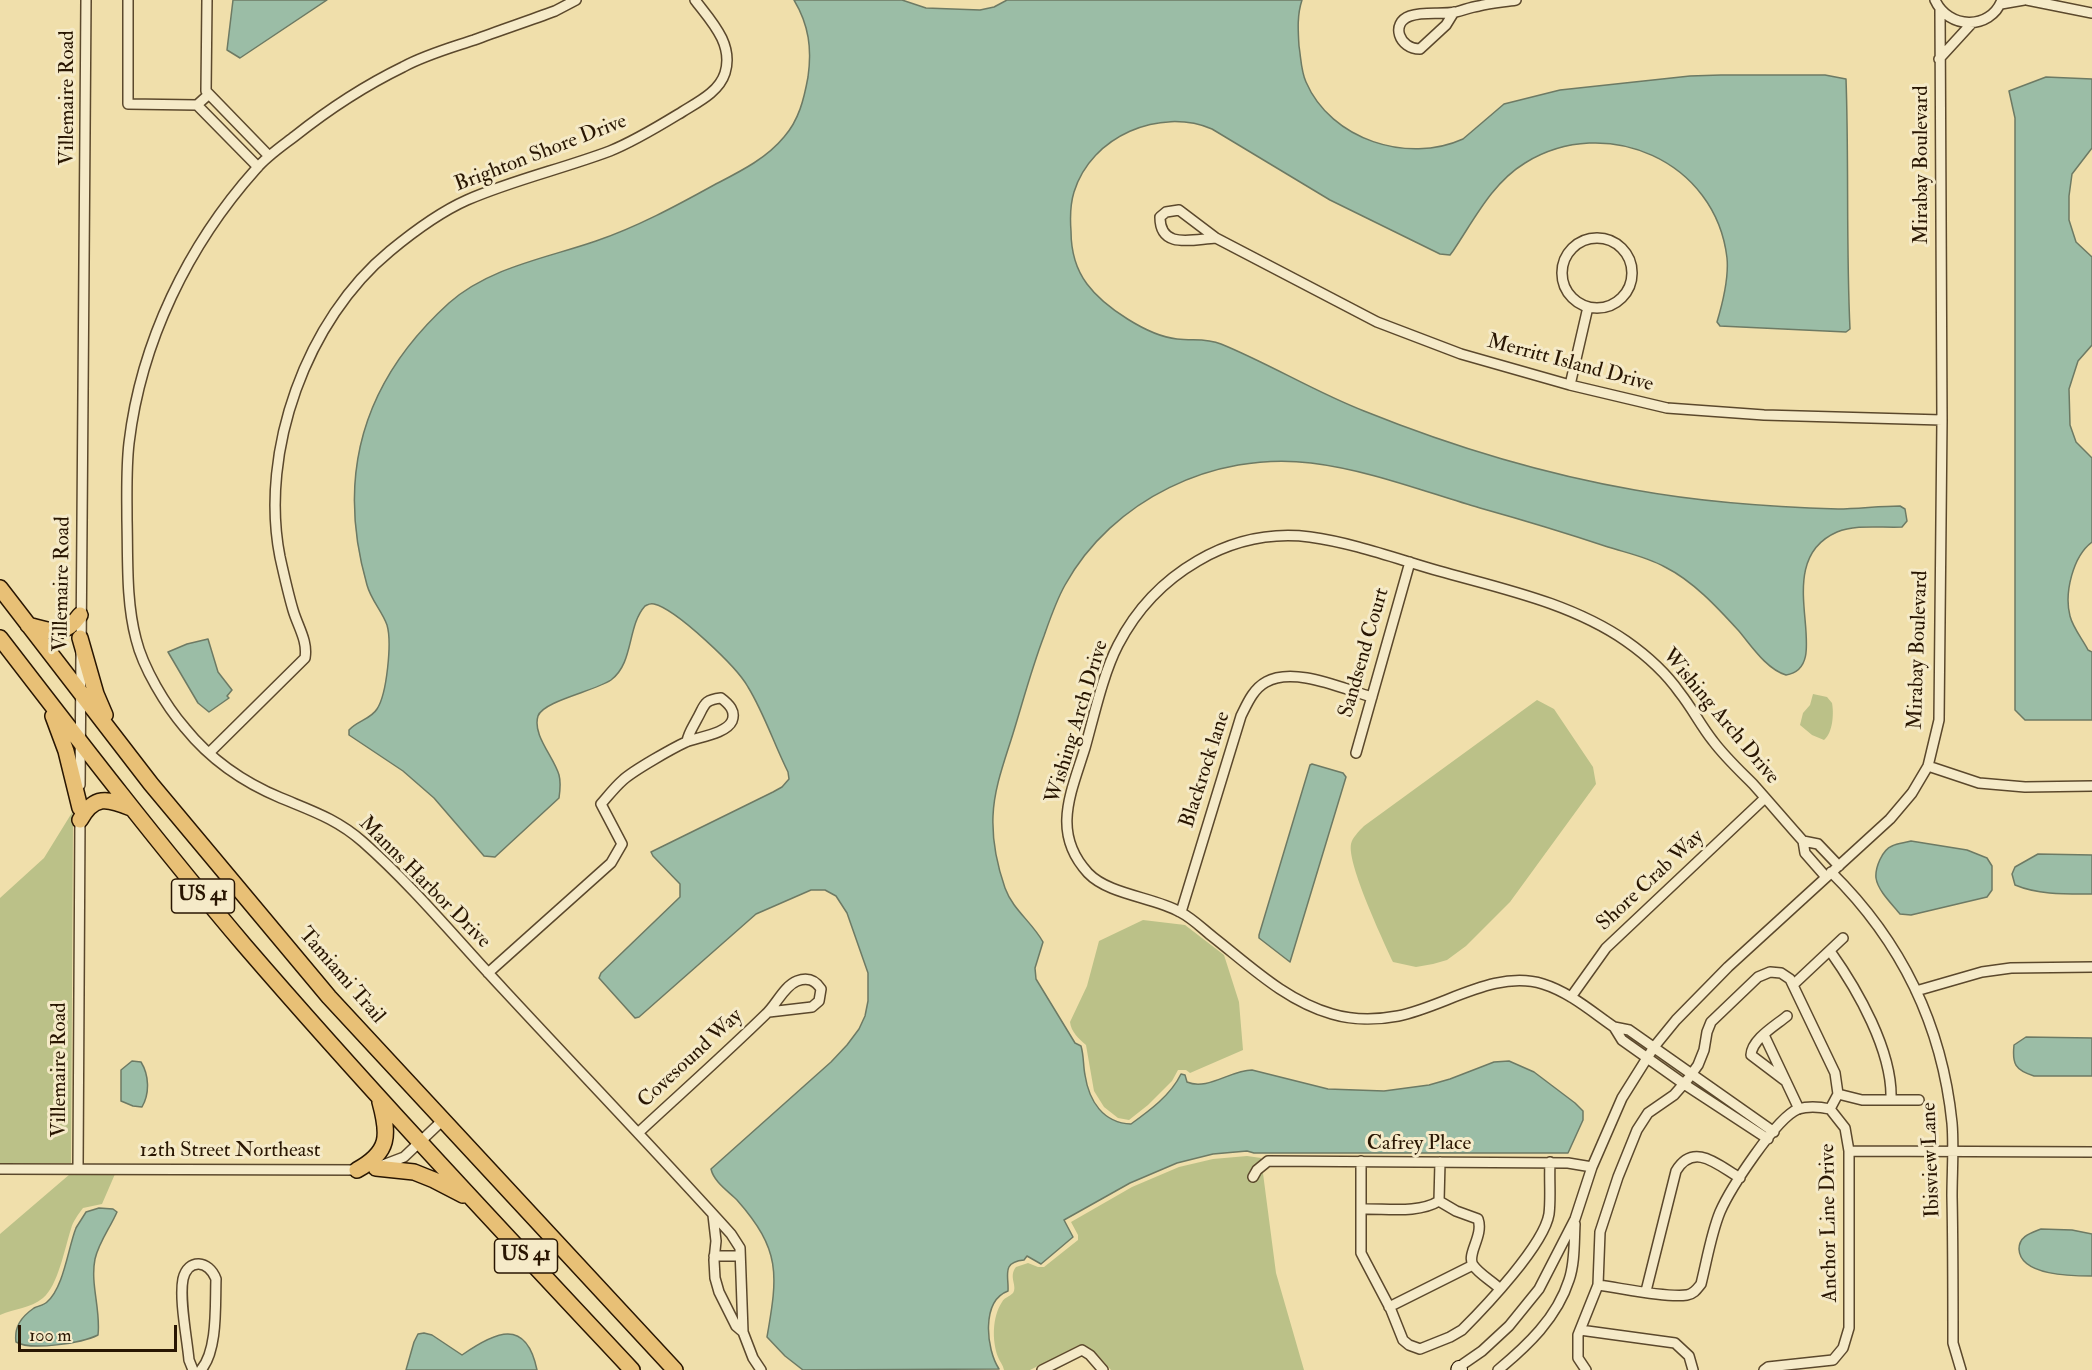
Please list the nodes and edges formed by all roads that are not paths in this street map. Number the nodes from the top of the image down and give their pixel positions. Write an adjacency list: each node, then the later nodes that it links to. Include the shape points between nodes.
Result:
1 (87, 0): 25 (street, Villemaire Road)
2 (128, 0): 16 (street, via 128,104)
3 (207, 0): 15 (street)
4 (576, 0): 17 (street, Manns Harbor Drive, via 407,64 327,111)
5 (695, 0): 35 (street, Brighton Shore Drive, via 722,36 726,48 726,73 716,89 612,150 464,201 435,219 389,252 351,291 322,334 289,408 276,482 280,555 307,649 305,658)
6 (1516, 0): 11 (street)
7 (1935, 0): 10 (street, Mirabay Boulevard)
8 (2025, 0): 9 (street); 12 (street)
9 (2001, 2): 13 (street, Mirabay Boulevard, via 1994,14)
10 (1940, 10): 13 (street, via 1949,18); 14 (street, Mirabay Boulevard)
11 (1454, 12): 11 (street, via 1408,16 1401,23 1401,40 1412,49 1420,49)
12 (2092, 13)
13 (1972, 23): 14 (street, Mirabay Boulevard)
14 (1939, 59): 22 (street, Mirabay Boulevard)
15 (208, 95): 16 (street); 17 (street)
16 (197, 105): 18 (street)
17 (269, 156): 18 (street, Manns Harbor Drive)
18 (258, 166): 35 (street, Manns Harbor Drive, via 218,217 171,298 138,391 129,445 129,598 136,642 152,677 185,729)
19 (1216, 238): 19 (street, Merritt Island Drive, via 1179,210 1160,217 1160,230 1174,240); 21 (street, Merritt Island Drive, via 1377,322 1461,354)
20 (1588, 307): 20 (street, via 1610,306 1620,300 1631,282 1630,260 1624,250 1605,238 1581,241 1568,254 1562,271 1569,294); 21 (street)
21 (1570, 385): 22 (street, Merritt Island Drive, via 1667,408)
22 (1942, 420): 37 (street, Mirabay Boulevard, via 1940,720)
23 (1410, 562): 30 (street, Sandsend Court); 39 (street, Wishing Arch Drive, via 1537,598 1626,641 1679,691 1714,743); 44 (street, Wishing Arch Drive, via 1340,542 1305,537 1242,542 1186,567 1137,614 1116,648 1102,690 1066,807 1066,835 1091,876)
24 (0, 588): 26 (main road, Tamiami Trail / US 41)
25 (80, 615): 26 (main road, via 71,627 61,631); 27 (street, Villemaire Road)
26 (28, 625): 29 (main road, Tamiami Trail / US 41)
27 (80, 638): 29 (street, Villemaire Road); 32 (main road, via 96,694)
28 (0, 639): 31 (main road, US 41)
29 (80, 692): 32 (main road, Tamiami Trail / US 41); 34 (street, Villemaire Road)
30 (1372, 697): 36 (street, Sandsend Court); 44 (street, Blackrock lane, via 1305,677 1286,676 1266,682 1251,695 1241,716)
31 (46, 699): 34 (main road, US 41); 41 (main road, via 66,751)
32 (115, 737): 67 (main road, Tamiami Trail / US 41, via 329,997)
33 (687, 741): 33 (street, via 727,727 732,721 730,704 722,698 704,704); 48 (street, via 624,779 601,804 622,844 611,863)
34 (80, 742): 40 (main road, US 41); 41 (street, Villemaire Road)
35 (209, 753): 48 (street, Manns Harbor Drive, via 237,775 349,829)
36 (1356, 753)
37 (1928, 766): 38 (street, via 1979,783); 43 (street, Mirabay Boulevard, via 1890,819)
38 (2092, 786)
39 (1765, 798): 42 (street, Wishing Arch Drive); 51 (street, Shore Crab Way, via 1606,948)
40 (131, 808): 41 (main road, via 114,801 95,802); 62 (main road, US 41, via 245,946)
41 (80, 814): 79 (street, Villemaire Road)
42 (1803, 841): 43 (street, Wishing Arch Drive, via 1805,853); 43 (street, Wishing Arch Drive, via 1818,844)
43 (1832, 872): 50 (street, Ibisview Lane, via 1891,942); 56 (street, Mirabay Boulevard, via 1728,967)
44 (1181, 912): 51 (street, Wishing Arch Drive, via 1283,992 1332,1014 1399,1016 1507,981 1542,984)
45 (1843, 938): 46 (street)
46 (1830, 951): 49 (street); 63 (street, via 1855,990 1878,1041)
47 (2092, 967): 50 (street, via 2011,968)
48 (488, 973): 68 (street, Manns Harbor Drive)
49 (1793, 985): 58 (street, via 1781,973 1758,977 1711,1022 1704,1050); 61 (street, via 1834,1073)
50 (1916, 991): 72 (street, Ibisview Lane, via 1945,1077)
51 (1571, 997): 54 (street, Wishing Arch Drive)
52 (769, 1012): 52 (street, Covesound Way, via 812,1007 819,1001 821,988 808,979 796,981); 68 (street, Covesound Way)
53 (1787, 1016): 55 (street)
54 (1614, 1027): 56 (street, Wishing Arch Drive, via 1629,1030); 57 (street, Wishing Arch Drive, via 1622,1040)
55 (1764, 1035): 59 (street); 59 (street, via 1754,1045 1751,1056)
56 (1654, 1047): 57 (street, Mirabay Boulevard); 58 (street, Wishing Arch Drive)
57 (1647, 1057): 60 (street, Wishing Arch Drive); 77 (street, Mirabay Boulevard, via 1622,1098)
58 (1692, 1074): 60 (street); 69 (street, Wishing Arch Drive)
59 (1784, 1080): 65 (street)
60 (1684, 1084): 69 (street, Wishing Arch Drive); 92 (street, via 1648,1113 1637,1130 1600,1232)
61 (1838, 1094): 63 (street, via 1862,1100); 66 (street)
62 (378, 1096): 70 (main road, US 41); 81 (main road, via 387,1125 386,1138 370,1163)
63 (1891, 1100): 64 (street)
64 (1919, 1100)
65 (1799, 1109): 66 (street); 69 (street)
66 (1830, 1109): 71 (street, Anchor Line Drive, via 1845,1128)
67 (444, 1120): 70 (street, 12th Street Northeast); 102 (main road, Tamiami Trail / US 41)
68 (638, 1133): 87 (street, Manns Harbor Drive)
69 (1771, 1135): 83 (street)
70 (420, 1143): 80 (street, 12th Street Northeast, via 404,1156); 84 (main road, US 41)
71 (1850, 1151): 72 (street); 109 (street, Anchor Line Drive, via 1849,1328 1843,1348 1833,1360)
72 (1952, 1151): 73 (street); 110 (street, Ibisview Lane, via 1953,1343)
73 (2092, 1152)
74 (1361, 1161): 75 (street, Cafrey Place); 82 (street, Cafrey Place, via 1268,1161); 86 (street)
75 (1440, 1162): 76 (street, Cafrey Place); 85 (street)
76 (1550, 1162): 77 (street, Cafrey Place); 93 (street, via 1545,1228)
77 (1592, 1167): 88 (street, Mirabay Boulevard)
78 (0, 1168): 79 (street, 12th Street Northeast)
79 (78, 1168): 81 (street, 12th Street Northeast)
80 (376, 1168): 81 (street, 12th Street Northeast); 84 (main road, via 414,1172)
81 (357, 1170)
82 (1253, 1178)
83 (1740, 1178): 94 (street, via 1720,1212 1697,1290 1676,1296); 94 (street, via 1704,1157 1695,1156 1680,1164)
84 (474, 1201): 101 (main road, US 41)
85 (1439, 1201): 86 (street, via 1421,1208); 91 (street, via 1478,1219 1480,1235 1471,1258)
86 (1360, 1209): 95 (street, via 1361,1253)
87 (713, 1215): 89 (street); 90 (street, Manns Harbor Drive, via 740,1248)
88 (1575, 1219): 98 (street, Mirabay Boulevard, via 1539,1289 1509,1326); 106 (street, Mirabay Boulevard, via 1569,1279 1555,1310 1525,1347)
89 (714, 1256): 90 (street); 97 (street, via 719,1292 735,1326)
90 (740, 1256): 97 (street, Manns Harbor Drive)
91 (1473, 1265): 93 (street); 95 (street)
92 (1598, 1285): 94 (street); 96 (street)
93 (1499, 1288): 95 (street, via 1462,1330 1420,1349 1403,1340)
94 (1646, 1291)
95 (1389, 1307)
96 (1580, 1330): 107 (street, via 1578,1358); 108 (street, via 1675,1343 1689,1356)
97 (743, 1332): 103 (street, Manns Harbor Drive)
98 (1457, 1369)
99 (193, 1370): 100 (street, via 182,1292 183,1277 196,1264 212,1270 216,1280 213,1343)
100 (201, 1370)
101 (632, 1370)
102 (675, 1370)
103 (761, 1370)
104 (1042, 1370): 105 (street, via 1082,1350)
105 (1103, 1370)
106 (1498, 1370)
107 (1586, 1370)
108 (1693, 1370)
109 (1764, 1370)
110 (1961, 1370)

